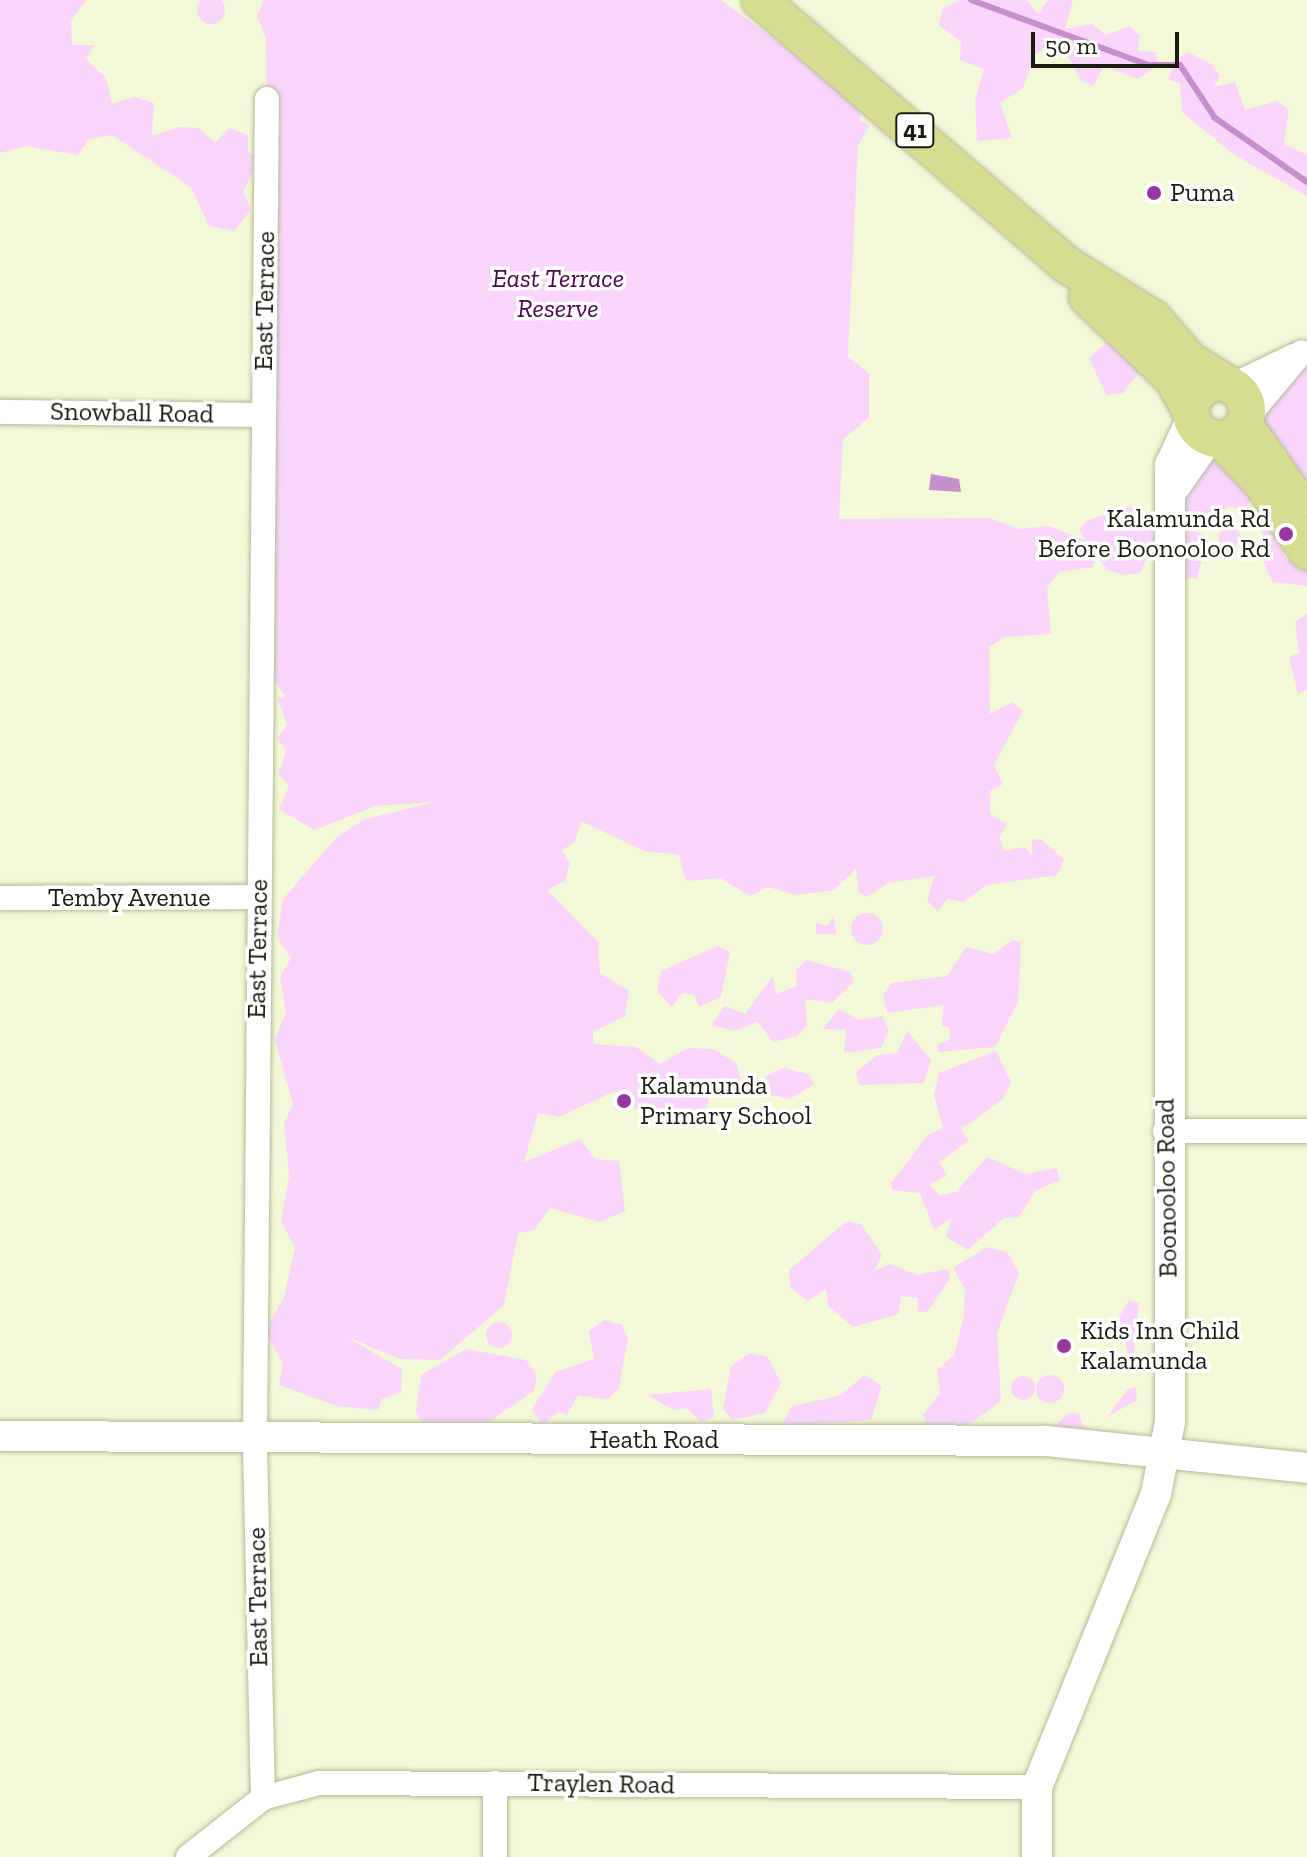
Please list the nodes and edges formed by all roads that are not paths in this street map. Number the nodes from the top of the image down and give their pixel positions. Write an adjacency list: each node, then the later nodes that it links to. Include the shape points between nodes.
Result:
1 (760, 0): 3 (main road, 41)
2 (267, 99): 7 (street, East Terrace)
3 (1067, 265): 5 (main road, 41, via 1154,319 1189,360); 8 (main road, 41, via 1088,298)
4 (1304, 351): 5 (street); 8 (street)
5 (1229, 385): 8 (main road, 41, via 1243,397); 8 (main road, via 1202,389)
6 (0, 412): 7 (street, Snowball Road)
7 (264, 415): 11 (street, East Terrace)
8 (1217, 425): 9 (main road, 41, via 1272,455); 10 (main road, 41); 13 (street, Boonooloo Road, via 1171,494)
9 (1307, 521)
10 (1307, 551)
11 (257, 897): 12 (street, Temby Avenue); 16 (street, East Terrace)
12 (0, 898)
13 (1165, 1131): 14 (street); 17 (street, Boonooloo Road, via 1171,1381)
14 (1307, 1131)
15 (0, 1436): 16 (street, Heath Road)
16 (255, 1438): 17 (street, Heath Road, via 1047,1441); 21 (street, East Terrace)
17 (1164, 1456): 18 (street, Heath Road); 20 (street, Boonooloo Road, via 1108,1621)
18 (1307, 1468)
19 (495, 1783): 20 (street, Traylen Road); 21 (street, Traylen Road, via 319,1783); 23 (street)
20 (1037, 1787): 24 (street, Boonooloo Road)
21 (263, 1798): 22 (street, Traylen Road)
22 (188, 1857)
23 (495, 1857)
24 (1037, 1857)

